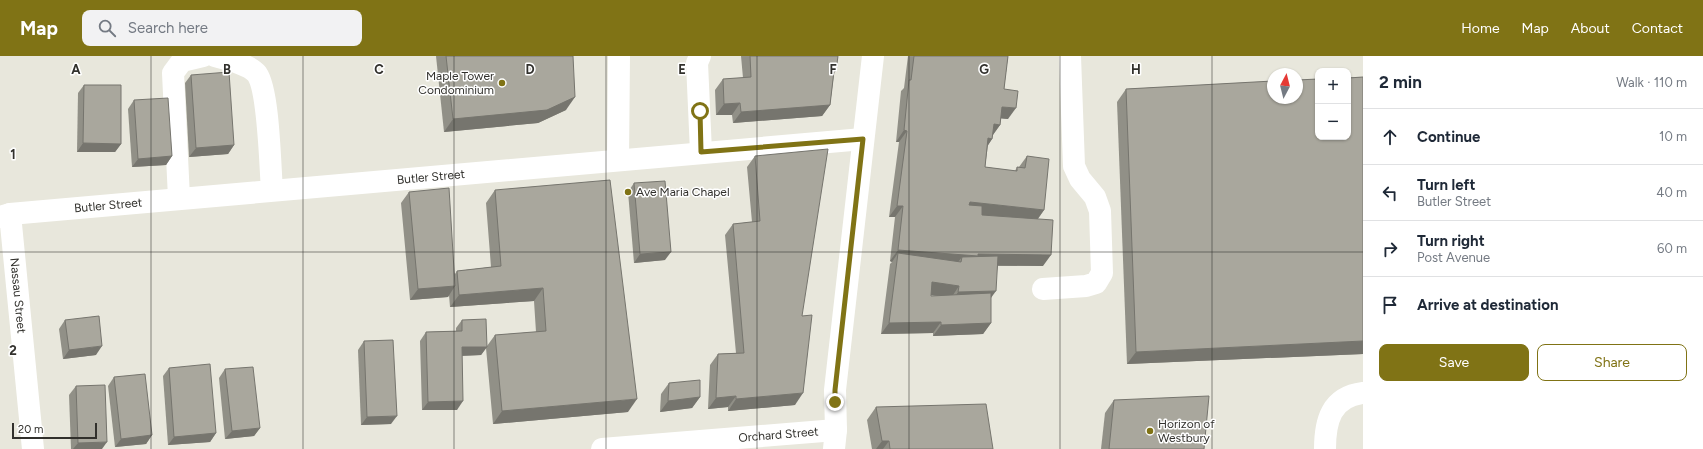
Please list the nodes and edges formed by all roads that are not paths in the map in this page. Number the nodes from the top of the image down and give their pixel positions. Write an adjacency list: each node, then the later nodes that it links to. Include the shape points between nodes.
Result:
1 (203, 56): 11 (street, via 182,61 173,73)
2 (215, 56): 10 (street, via 236,61 257,74 265,97)
3 (619, 56): 9 (street)
4 (700, 56): 8 (street, via 698,63)
5 (873, 56): 7 (street)
6 (1070, 56): 13 (street, via 1074,166 1080,179 1095,197 1100,211 1102,273 1096,283 1086,286)
7 (863, 139): 8 (street, Butler Street); 15 (street, via 835,390)
8 (701, 152): 9 (street, Butler Street)
9 (618, 160): 10 (street, Butler Street)
10 (272, 190): 11 (street, Butler Street)
11 (179, 198): 12 (street, Butler Street)
12 (5, 215): 16 (street, Nassau Street)
13 (1043, 289)
14 (1363, 393): 18 (street, via 1348,397 1336,405 1328,418)
15 (835, 439): 17 (street, Orchard Street)
16 (33, 449)
17 (602, 449)
18 (1325, 449)

